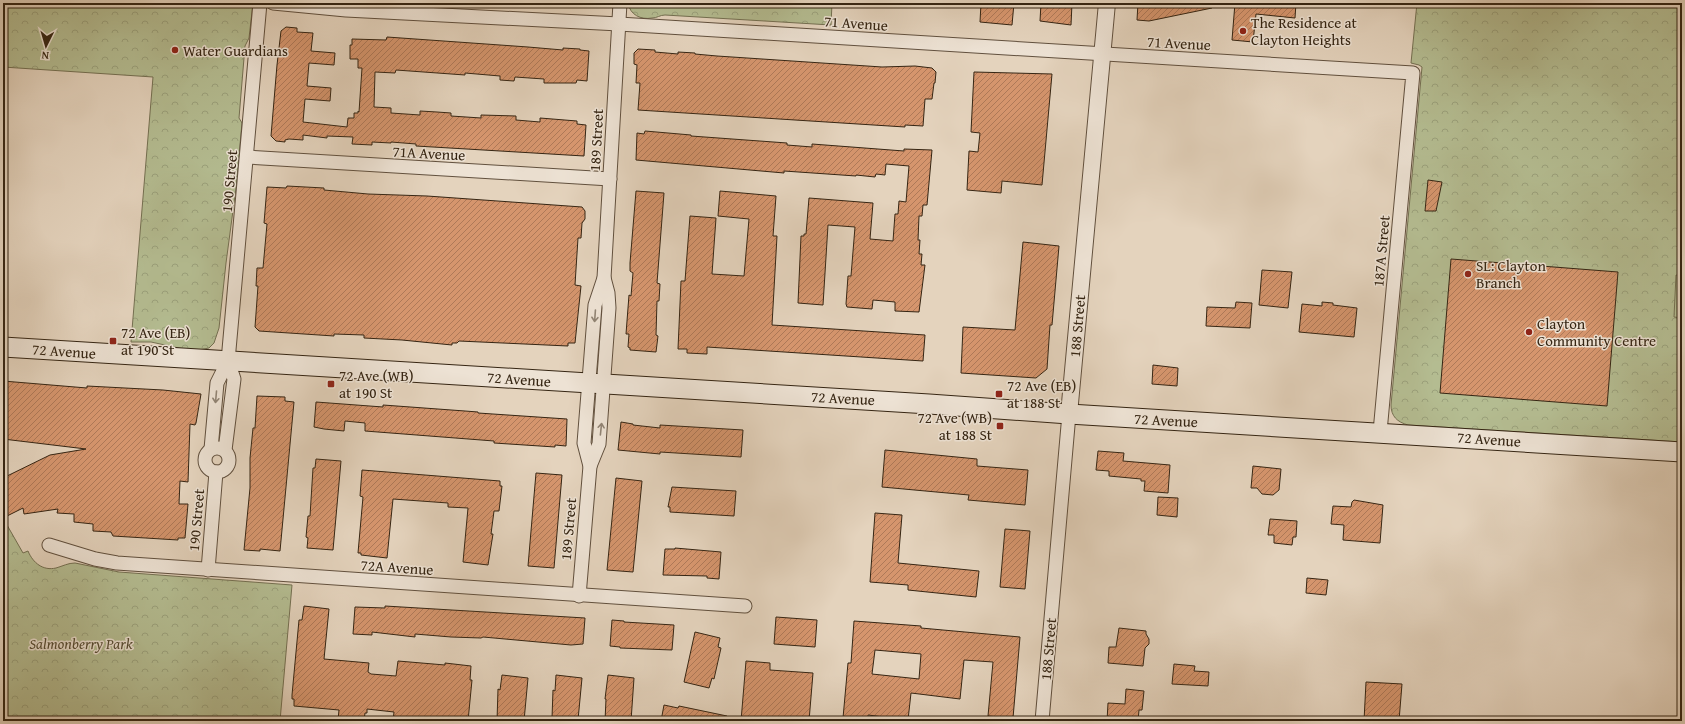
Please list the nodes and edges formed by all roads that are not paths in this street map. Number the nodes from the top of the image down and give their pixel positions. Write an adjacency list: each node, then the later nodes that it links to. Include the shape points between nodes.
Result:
1 (260, 3): 8 (street, 190 Street)
2 (273, 3): 5 (street, 71 Avenue, via 346,10)
3 (620, 3): 5 (street, 189 Street)
4 (1107, 3): 6 (street, 188 Street)
5 (619, 24): 6 (street, 71 Avenue); 9 (street, 189 Street)
6 (1103, 54): 7 (street, 71 Avenue); 13 (street, 188 Street)
7 (1413, 73): 14 (street, 187A Street)
8 (247, 157): 9 (street, 71A Avenue); 11 (street, 190 Street)
9 (610, 179): 12 (street, 189 Street, via 604,278 609,308)
10 (3, 347): 11 (main road, 72 Avenue)
11 (228, 361): 12 (main road, 72 Avenue); 15 (street, 190 Street, one-way to 15, via 217,383); 16 (street, 190 Street, via 234,379)
12 (597, 384): 13 (main road, 72 Avenue); 21 (street, 189 Street, via 599,444 590,466)
13 (1069, 414): 14 (main road, 72 Avenue); 23 (street, 188 Street)
14 (1380, 432): 17 (main road, 72 Avenue)
15 (211, 449): 16 (street, via 218,447); 18 (street, 190 Street, via 206,455 205,462 210,470)
16 (225, 450): 18 (street, 190 Street, via 229,457 229,465 224,470)
17 (1682, 452)
18 (216, 472): 20 (street, 190 Street)
19 (49, 545): 20 (street, 72A Avenue, via 117,563)
20 (208, 570): 21 (street, 72A Avenue)
21 (579, 596): 22 (street, 72A Avenue)
22 (745, 606)
23 (1042, 721)

